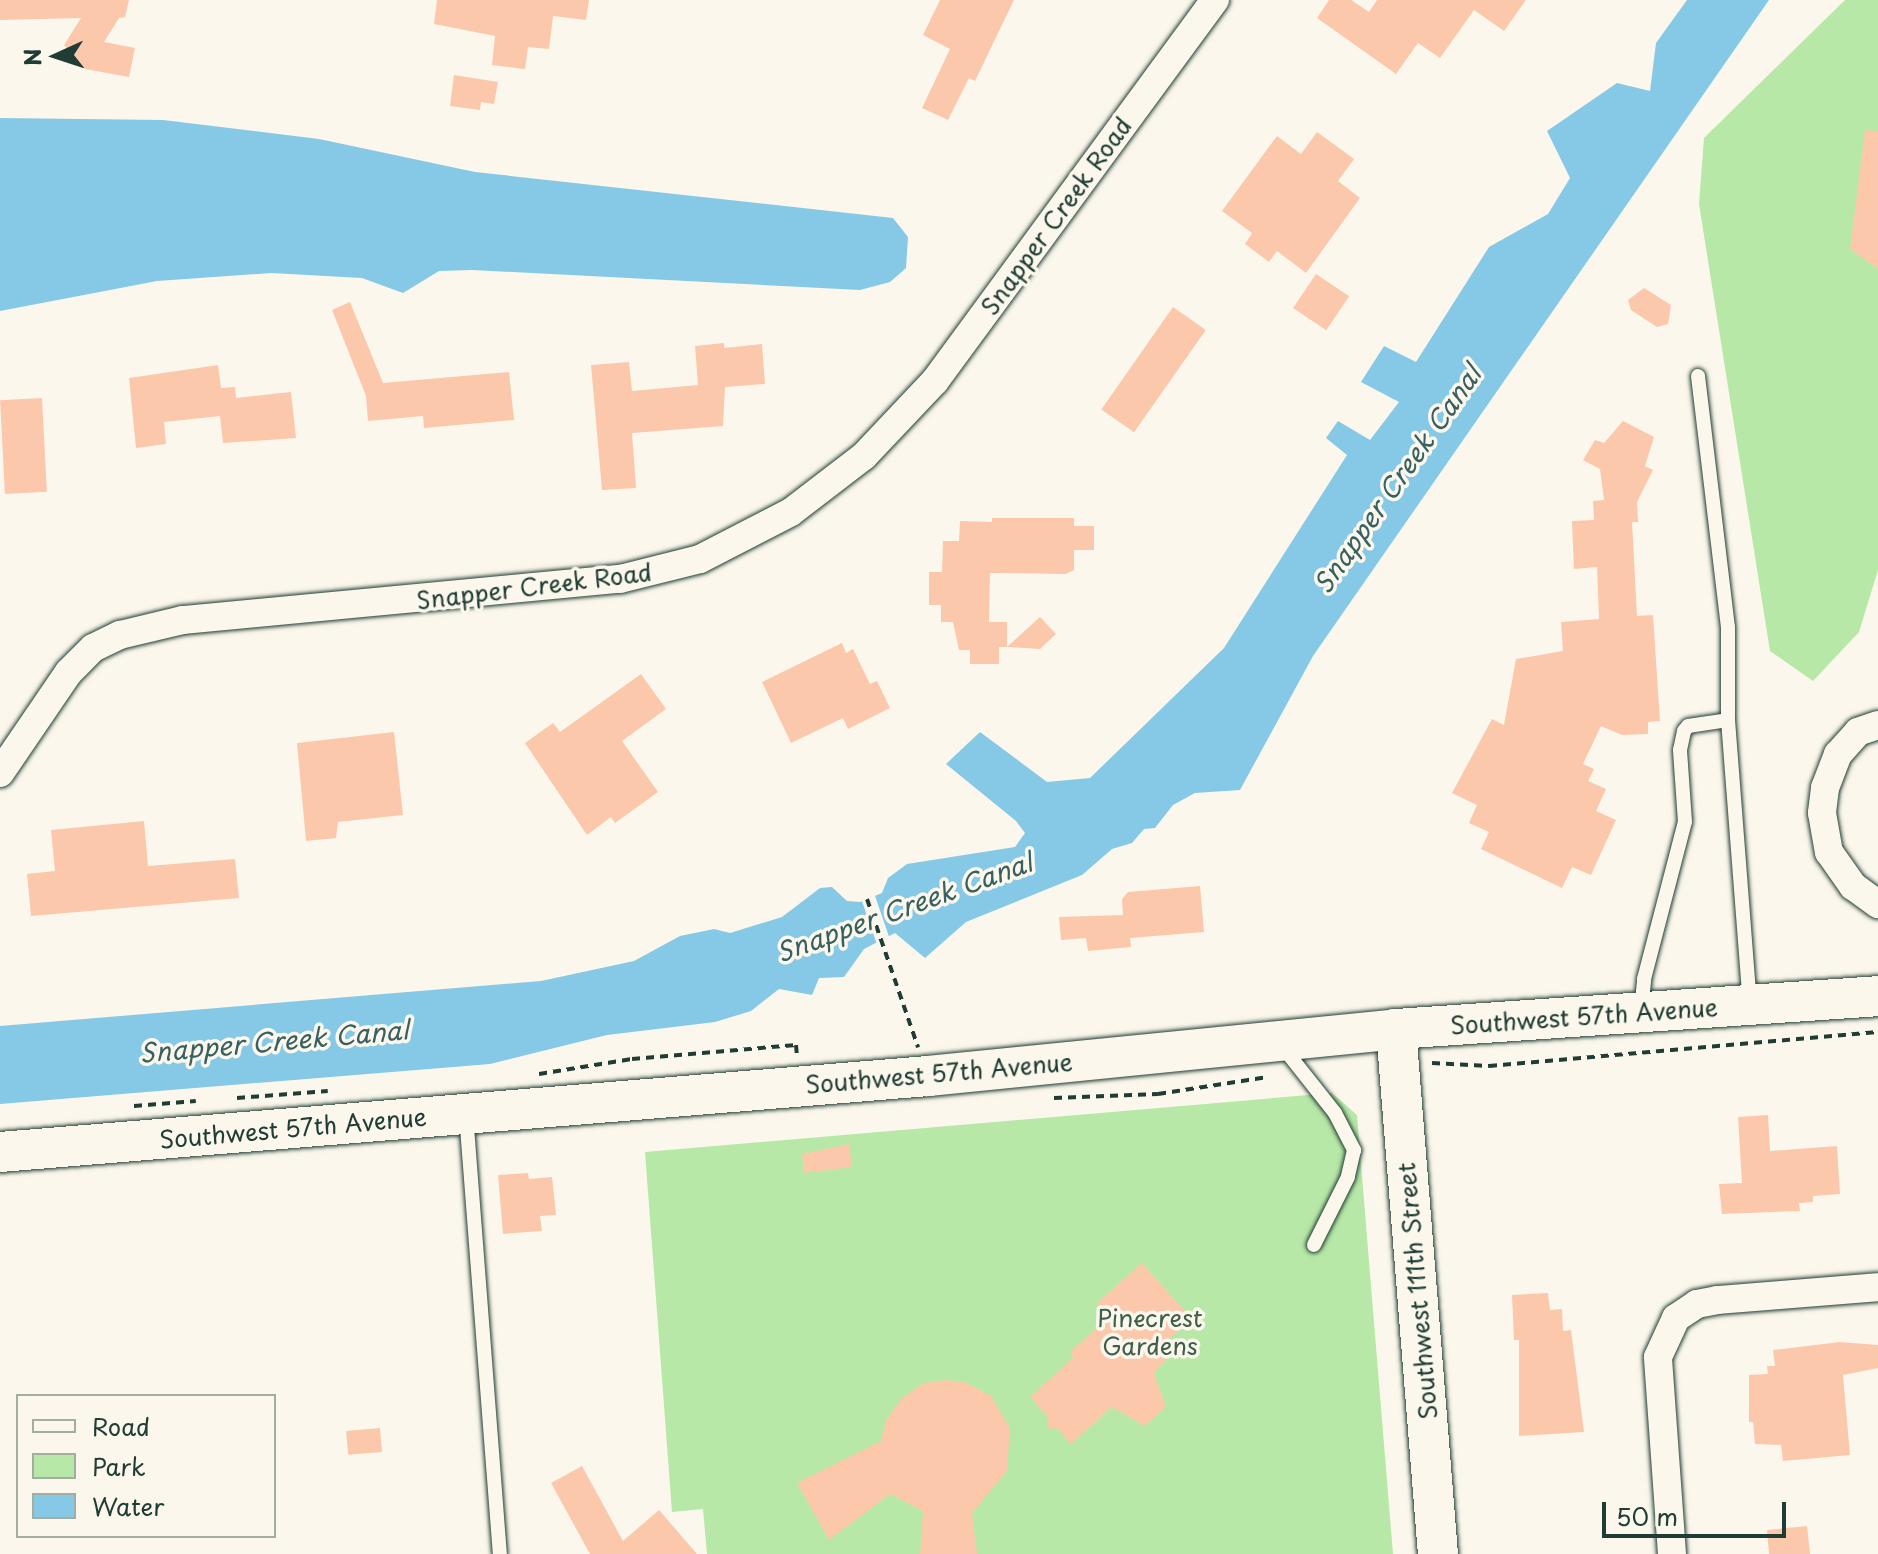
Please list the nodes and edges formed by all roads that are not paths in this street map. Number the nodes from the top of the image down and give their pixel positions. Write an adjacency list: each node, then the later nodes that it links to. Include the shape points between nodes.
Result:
1 (1215, 0): 5 (street, Snapper Creek Road, via 935,381 864,456 791,512 700,559 620,579 183,620 120,635 93,648 69,672)
2 (1698, 376): 3 (lane, via 1728,627)
3 (1728, 720): 8 (lane); 9 (lane, via 1684,731 1680,750 1685,822 1644,979)
4 (1878, 725): 6 (street, via 1858,732 1838,754 1822,813 1829,852 1853,886)
5 (0, 773)
6 (1878, 904)
7 (1878, 996): 8 (main road, Southwest 57th Avenue)
8 (1750, 1005): 9 (main road, Southwest 57th Avenue)
9 (1641, 1012): 10 (main road, Southwest 57th Avenue)
10 (1396, 1029): 11 (main road, Southwest 57th Avenue); 17 (main road, Southwest 111th Street)
11 (1277, 1040): 12 (main road, Southwest 57th Avenue, via 928,1076); 14 (lane, via 1335,1113 1354,1150 1348,1177)
12 (466, 1114): 13 (main road, Southwest 57th Avenue); 16 (lane)
13 (0, 1152)
14 (1314, 1245)
15 (1878, 1287): 18 (street, via 1707,1302 1686,1310 1666,1332 1658,1372)
16 (500, 1554)
17 (1438, 1554)
18 (1672, 1554)

